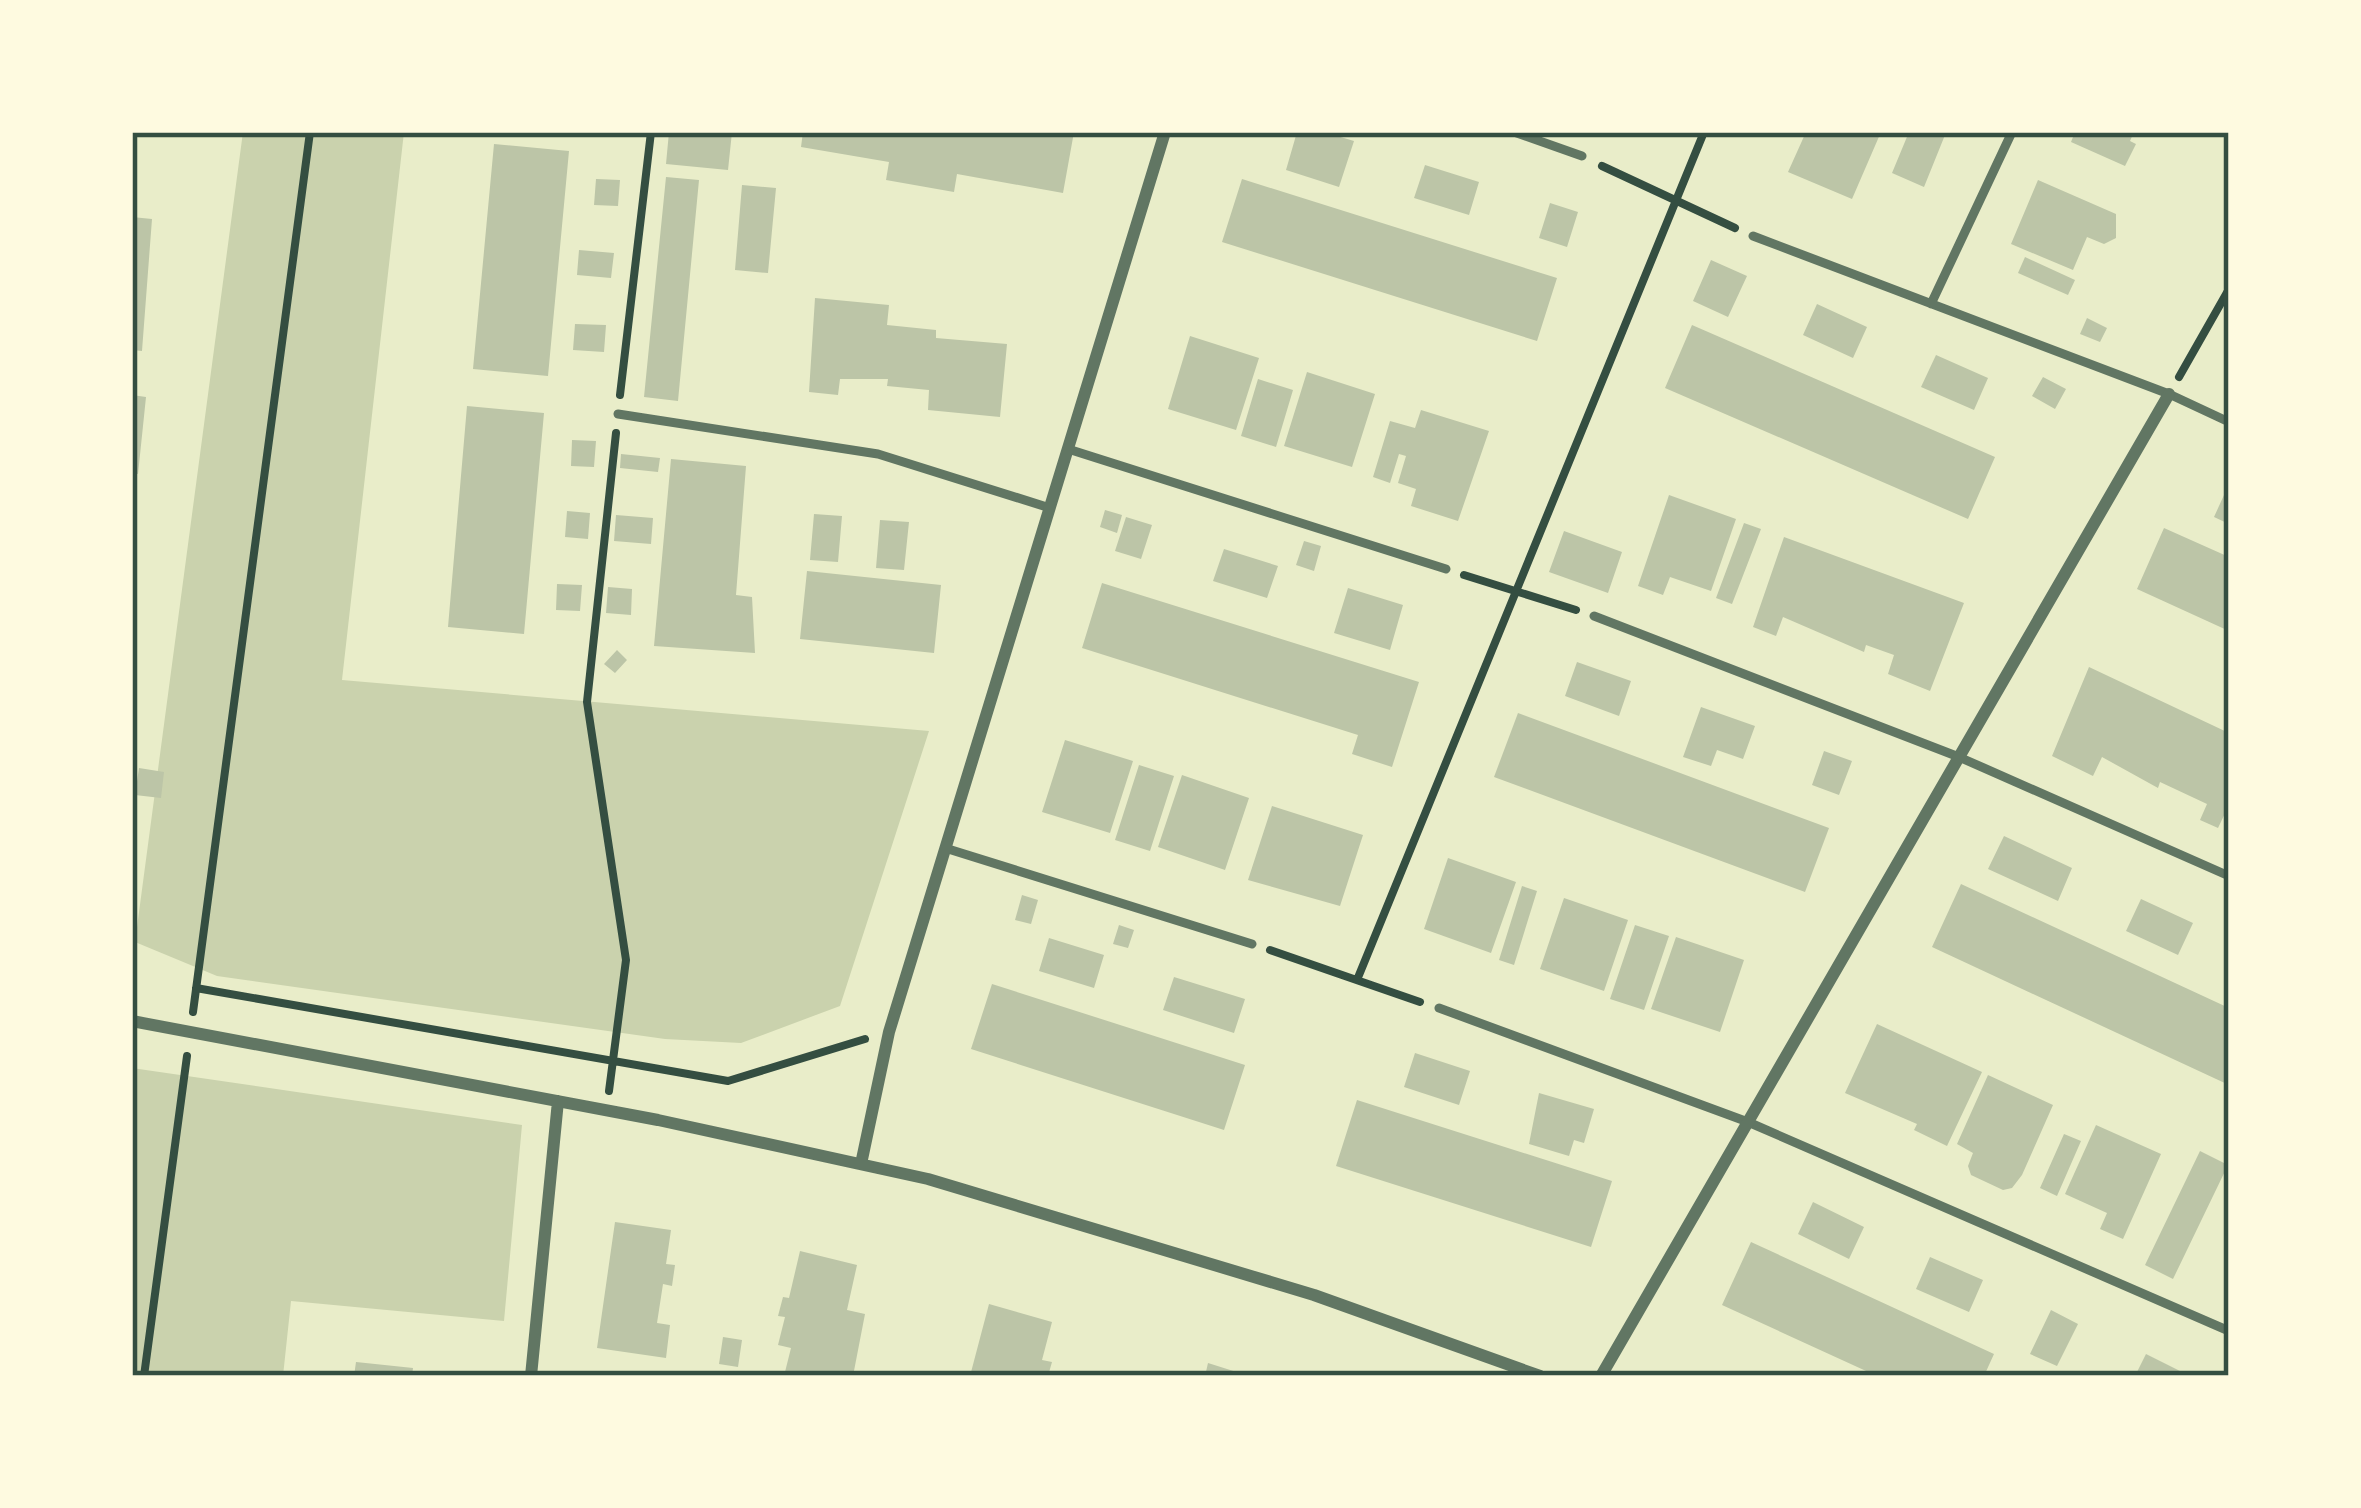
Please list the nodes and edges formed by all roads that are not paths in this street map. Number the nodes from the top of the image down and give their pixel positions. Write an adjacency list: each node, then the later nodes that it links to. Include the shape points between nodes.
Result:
1 (1165, 132): 10 (street)
2 (1514, 132): 4 (lane)
3 (2012, 132): 6 (lane)
4 (1582, 156)
5 (1753, 236): 6 (lane)
6 (1930, 304): 7 (lane)
7 (2169, 394): 9 (lane); 14 (street)
8 (618, 414): 11 (lane, via 878,454)
9 (2229, 422)
10 (1068, 449): 11 (street); 12 (lane)
11 (1050, 508): 15 (street)
12 (1446, 569)
13 (1594, 616): 14 (lane)
14 (1959, 758): 16 (lane); 21 (street)
15 (945, 848): 17 (lane); 22 (street, via 889,1032)
16 (2229, 876)
17 (1252, 944)
18 (1439, 1008): 21 (lane)
19 (132, 1022): 20 (street)
20 (558, 1101): 22 (street); 24 (street)
21 (1748, 1122): 23 (lane); 26 (street)
22 (861, 1164): 25 (street, via 1314,1295)
23 (2229, 1331)
24 (530, 1376)
25 (1540, 1376)
26 (1601, 1376)

